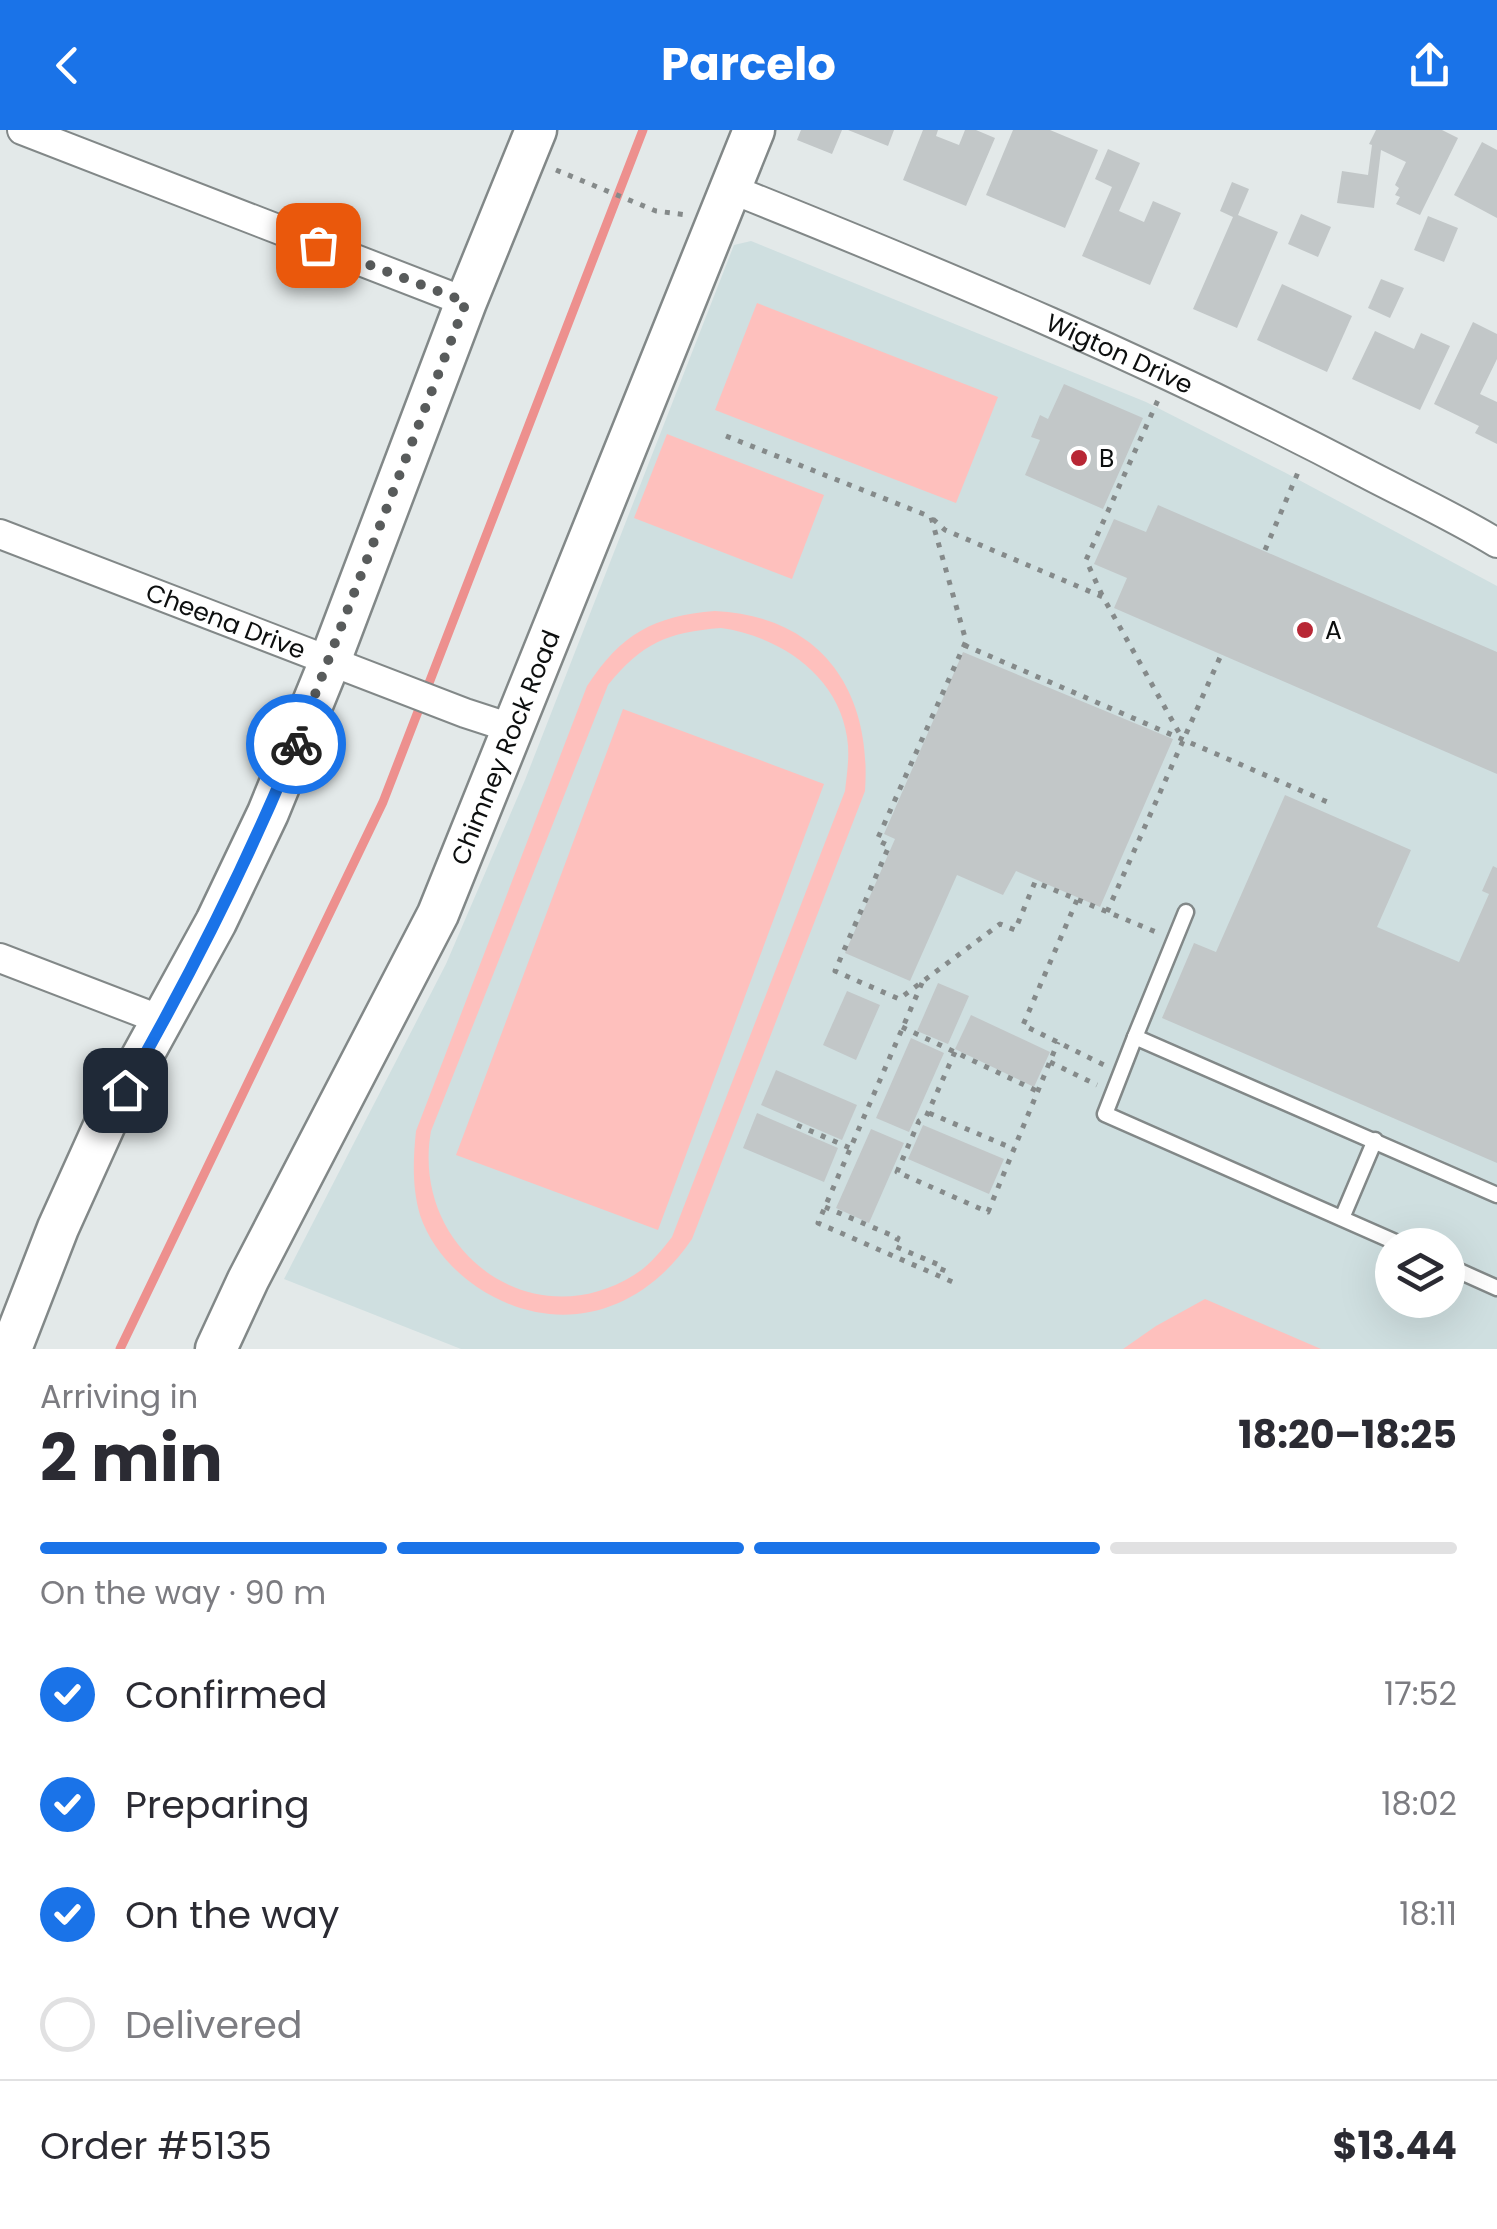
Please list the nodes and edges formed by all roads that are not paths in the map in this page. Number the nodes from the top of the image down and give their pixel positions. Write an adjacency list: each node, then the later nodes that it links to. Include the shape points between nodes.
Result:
1 (22, 130): 5 (street)
2 (536, 130): 5 (main road)
3 (754, 130): 4 (main road, Chimney Rock Road)
4 (731, 189): 7 (street, Wigton Drive, via 1170,374); 9 (main road, Chimney Rock Road)
5 (466, 302): 8 (main road)
6 (0, 534): 8 (street, Cheena Drive)
7 (1497, 543)
8 (330, 661): 9 (street, Cheena Drive); 12 (main road, via 268,813)
9 (511, 728): 21 (main road, Chimney Rock Road, via 438,914)
10 (1186, 912): 13 (lane)
11 (0, 958): 12 (street)
12 (164, 1021): 20 (main road, via 105,1124)
13 (1135, 1036): 14 (lane); 16 (lane, via 1105,1114)
14 (1376, 1140): 15 (lane); 16 (lane)
15 (1497, 1195)
16 (1342, 1218): 17 (lane)
17 (1375, 1233)
18 (1465, 1274): 19 (lane)
19 (1497, 1288)
20 (11, 1349)
21 (216, 1349)

